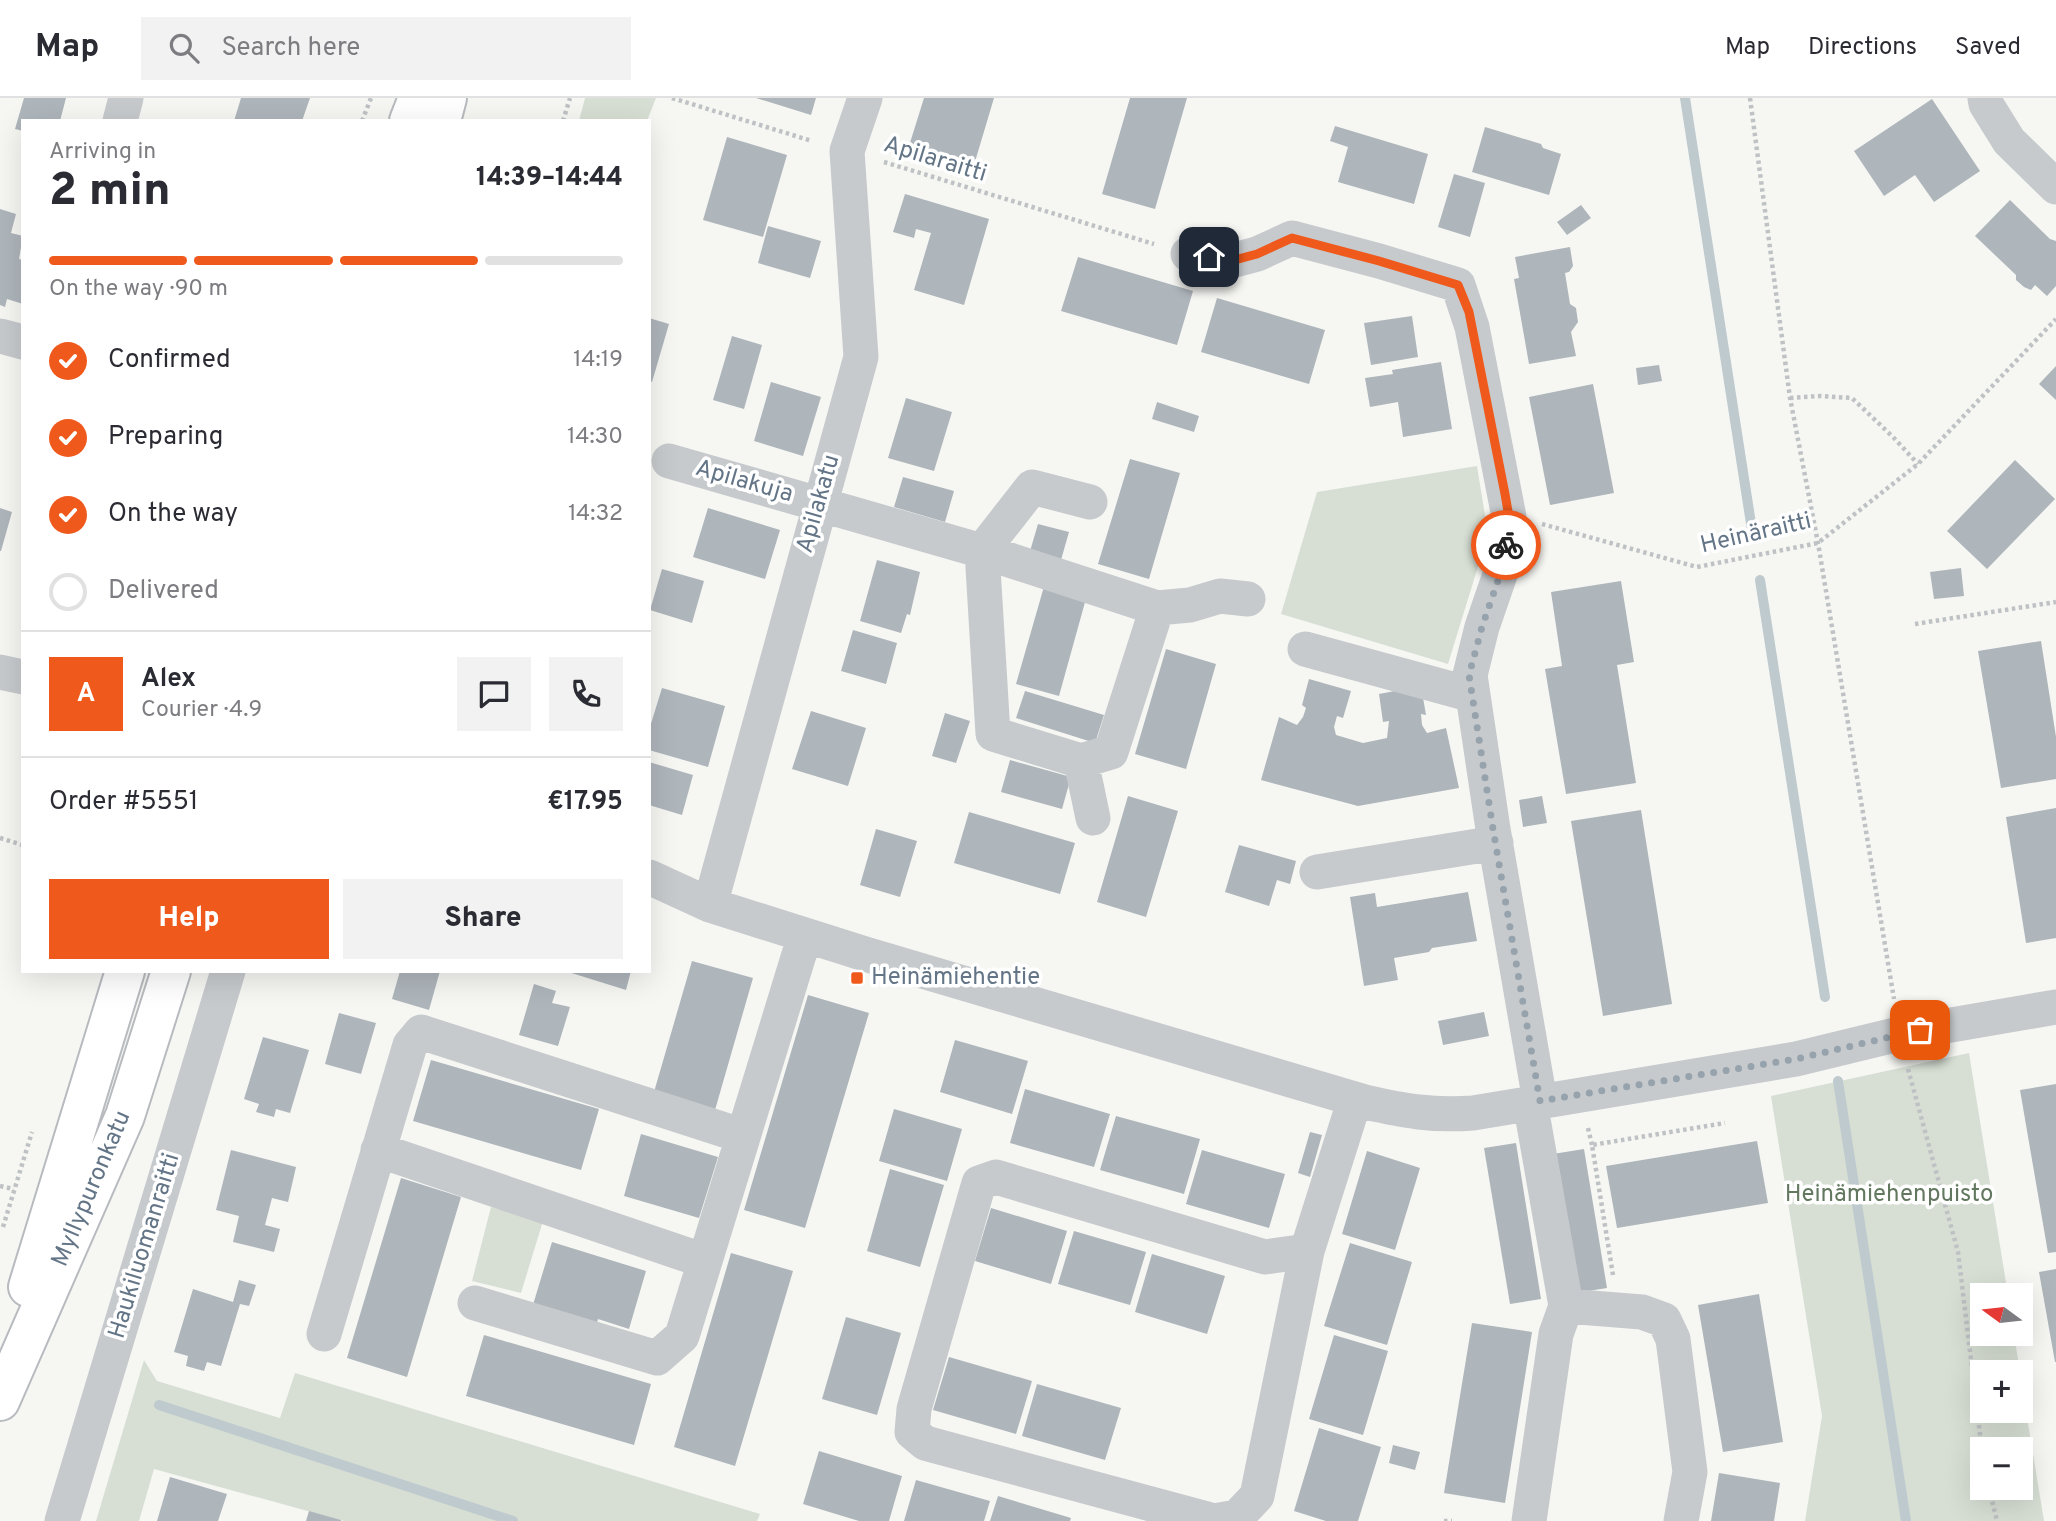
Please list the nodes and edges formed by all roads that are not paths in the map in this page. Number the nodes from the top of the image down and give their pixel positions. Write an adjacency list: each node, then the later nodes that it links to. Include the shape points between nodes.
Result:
1 (126, 98): 6 (street)
2 (418, 98): 7 (main road)
3 (447, 98): 8 (main road)
4 (865, 98): 15 (street, Apilakatu, via 847,151 861,357)
5 (1984, 98): 9 (street, via 2009,141)
6 (121, 119)
7 (410, 119)
8 (442, 119)
9 (2056, 187)
10 (1188, 254): 22 (street, via 1231,261 1292,238 1458,285 1469,312 1509,517 1504,563 1469,675)
11 (0, 336): 12 (street)
12 (21, 341)
13 (669, 461): 15 (street, Apilakuja)
14 (1090, 502): 16 (street, via 1032,487)
15 (819, 503): 16 (street, Apilakuja); 28 (street, Apilakatu)
16 (982, 551): 18 (street, Apilakuja); 23 (street, via 993,734)
17 (1248, 599): 18 (street, via 1220,596)
18 (1157, 608): 23 (street, via 1111,752)
19 (1305, 649): 22 (street)
20 (0, 672): 21 (street)
21 (21, 677)
22 (1473, 695): 25 (street)
23 (1081, 761): 24 (street)
24 (1093, 818)
25 (1496, 843): 26 (street); 35 (street)
26 (1317, 872)
27 (651, 878): 28 (street)
28 (710, 905): 29 (street)
29 (805, 935): 34 (street); 36 (street)
30 (124, 973): 43 (main road, Myllypuronkatu, via 30,1278)
31 (170, 973): 43 (main road, Myllypuronkatu, via 125,1116)
32 (227, 973): 44 (street, Haukiluomanraitti)
33 (2056, 1007): 35 (street, via 1899,1034 1796,1059)
34 (1355, 1099): 35 (street, via 1439,1115); 38 (street)
35 (1535, 1101): 41 (street)
36 (743, 1136): 37 (street, via 421,1032 410,1045); 39 (street)
37 (378, 1150): 39 (street); 42 (street)
38 (1307, 1251): 38 (street, via 1256,1496 1237,1517 1214,1521 925,1443 912,1432 914,1409 979,1183 996,1177 1265,1256)
39 (705, 1261): 40 (street, via 682,1336 657,1358)
40 (475, 1303)
41 (1566, 1306): 45 (street, via 1556,1334); 46 (street, via 1642,1312 1664,1320 1673,1339 1690,1472)
42 (324, 1334)
43 (0, 1399)
44 (62, 1521)
45 (1529, 1521)
46 (1681, 1521)

